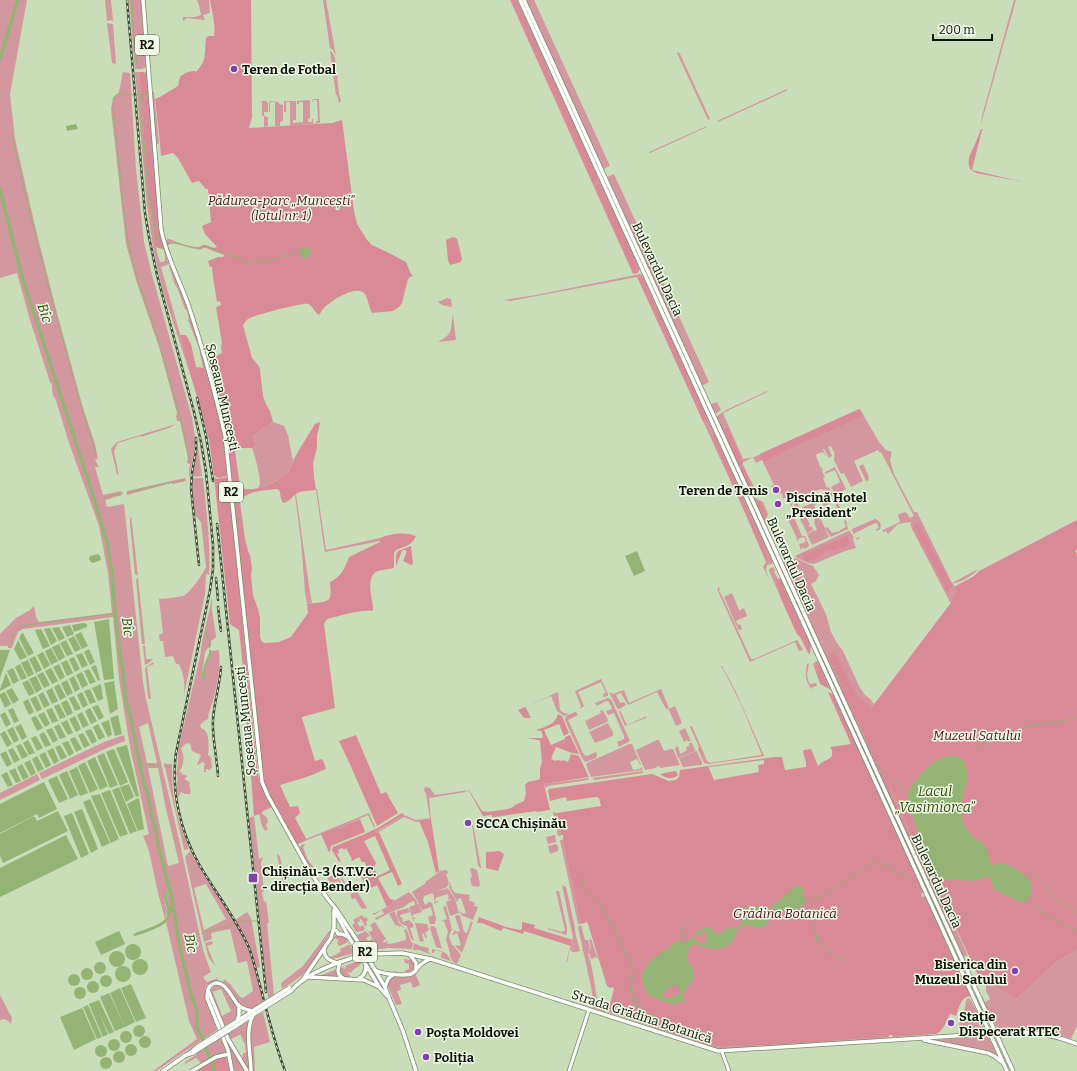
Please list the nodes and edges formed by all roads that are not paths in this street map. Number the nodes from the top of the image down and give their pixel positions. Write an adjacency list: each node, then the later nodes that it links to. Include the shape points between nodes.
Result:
1 (143, 0): 5 (main road, Șoseaua Muncești / R2, via 160,220 168,254 195,325 225,435 260,776 304,861)
2 (520, 0): 4 (main road, Bulevardul Dacia)
3 (524, 0): 4 (main road, Bulevardul Dacia)
4 (646, 272): 13 (main road, Bulevardul Dacia)
5 (332, 905): 6 (main road, Șoseaua Muncești / R2); 7 (main road, Șoseaua Muncești / R2)
6 (334, 910): 7 (main road, Șoseaua Muncești / R2); 8 (main road)
7 (341, 918): 8 (main road); 12 (main road, Șoseaua Muncești / R2); 19 (main road, Șoseaua Muncești / R2)
8 (335, 923): 9 (main road)
9 (334, 930): 10 (main road); 11 (main road)
10 (338, 934): 11 (main road); 12 (main road)
11 (331, 938): 14 (main road)
12 (350, 939): 18 (main road, Șoseaua Muncești / R2)
13 (953, 947): 35 (main road, Bulevardul Dacia); 36 (main road, Bulevardul Dacia)
14 (324, 948): 17 (main road, via 325,955 330,961); 25 (main road)
15 (410, 954): 16 (main road, Strada Grădina Botanică); 17 (main road, Strada Grădina Botanică, bridge, via 374,954); 20 (main road, via 416,963)
16 (431, 959): 20 (main road); 31 (main road, Strada Grădina Botanică)
17 (338, 962): 22 (main road, Strada Grădina Botanică); 23 (main road, via 338,974)
18 (366, 966): 24 (main road, via 363,976); 27 (main road, Șoseaua Muncești / R2)
19 (376, 970): 21 (main road); 26 (main road, Șoseaua Muncești / R2)
20 (416, 971): 21 (main road, via 410,974)
21 (394, 974): 26 (main road, via 388,979)
22 (309, 977): 23 (main road); 25 (main road, Strada Grădina Botanică)
23 (345, 979): 24 (main road)
24 (356, 979): 27 (main road)
25 (302, 981): 32 (main road, Strada Grădina Botanică, bridge)
26 (386, 987): 29 (main road, Șoseaua Muncești / R2)
27 (380, 988): 29 (main road, Șoseaua Muncești / R2)
28 (209, 997): 30 (main road, via 210,986 222,984); 40 (main road); 46 (main road, via 228,1039)
29 (389, 998): 48 (main road, Șoseaua Muncești / R2)
30 (239, 1005): 32 (main road); 33 (main road)
31 (589, 1010): 39 (main road, Strada Grădina Botanică); 49 (main road)
32 (253, 1013): 33 (main road, Strada Grădina Botanică); 34 (main road, Strada Grădina Botanică); 47 (main road, via 249,1031)
33 (237, 1021): 34 (main road, Strada Grădina Botanică)
34 (232, 1026): 43 (main road, Strada Grădina Botanică, bridge)
35 (996, 1033): 36 (main road, Strada Grădina Botanică); 38 (main road, Strada Grădina Botanică, via 1038,1033); 41 (main road, Bulevardul Dacia)
36 (991, 1034): 37 (main road, Strada Grădina Botanică); 42 (main road, Bulevardul Dacia)
37 (920, 1039): 39 (main road, Strada Grădina Botanică); 42 (main road, via 988,1053)
38 (1077, 1044)
39 (722, 1052): 50 (main road)
40 (229, 1054): 44 (main road, via 216,1057); 45 (main road)
41 (1009, 1062): 42 (main road); 52 (main road, Bulevardul Dacia)
42 (1004, 1064): 51 (main road, Bulevardul Dacia)
43 (163, 1071)
44 (192, 1071)
45 (232, 1071)
46 (247, 1071)
47 (251, 1071)
48 (416, 1071)
49 (569, 1071)
50 (729, 1071)
51 (1007, 1071)
52 (1013, 1071)

